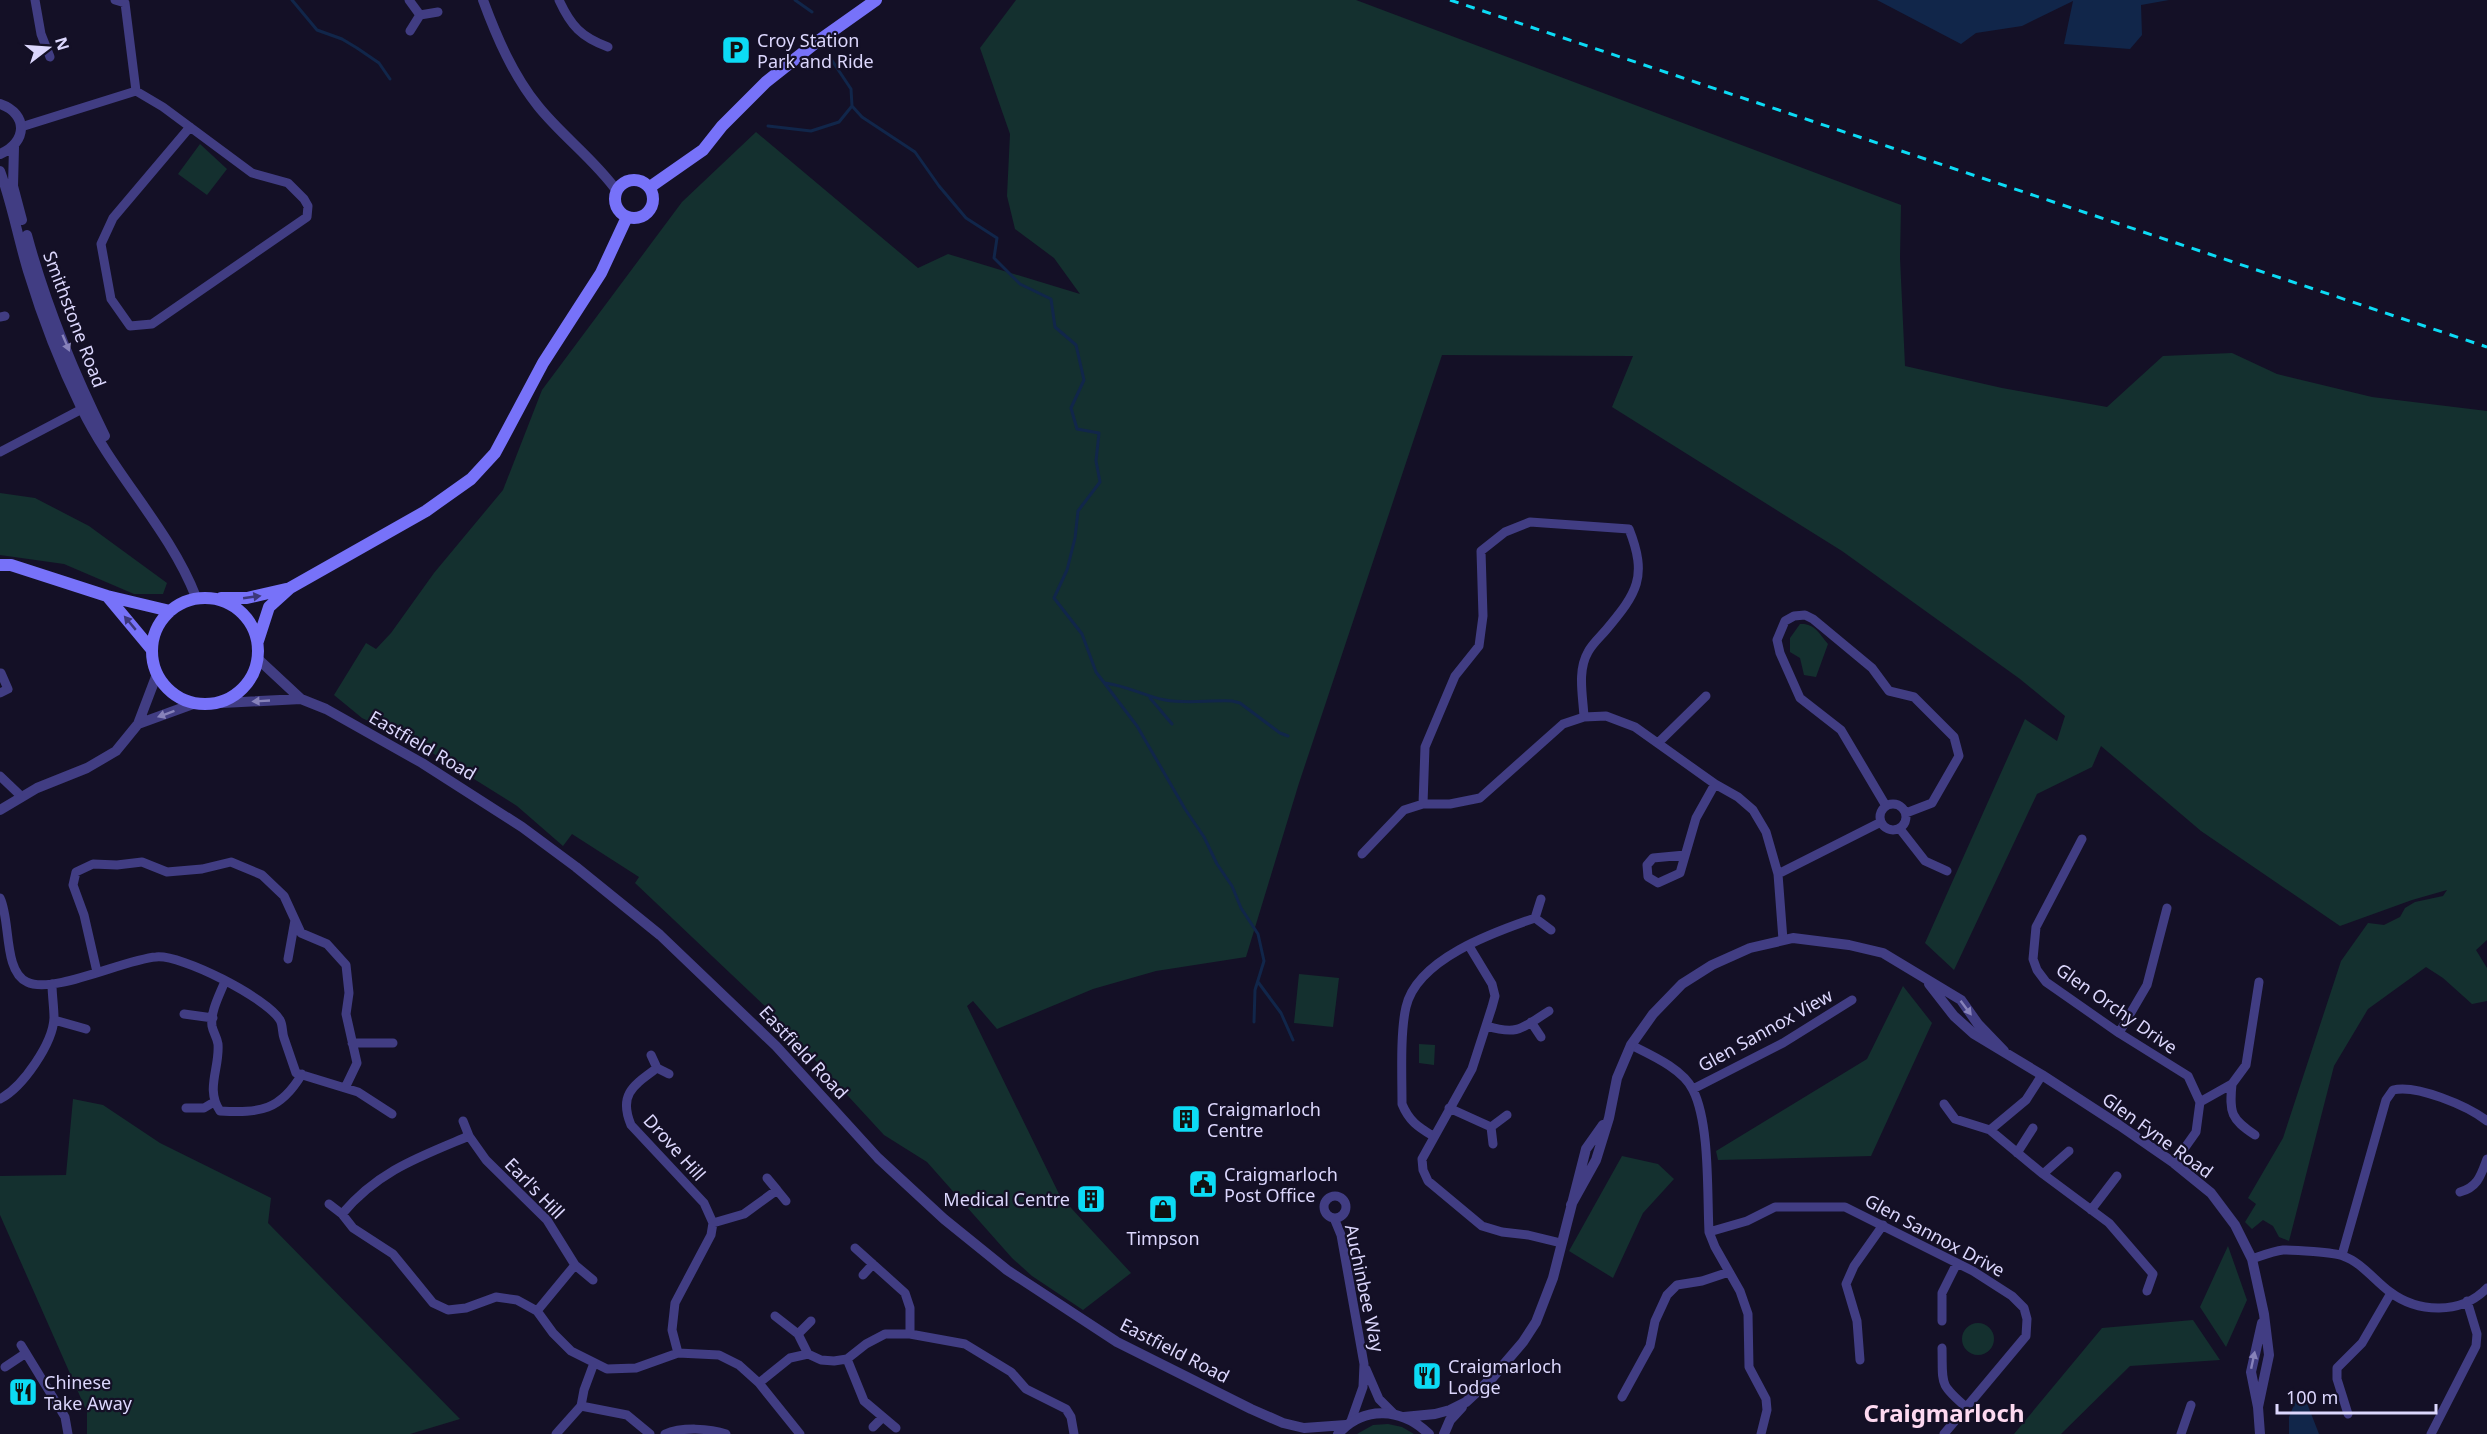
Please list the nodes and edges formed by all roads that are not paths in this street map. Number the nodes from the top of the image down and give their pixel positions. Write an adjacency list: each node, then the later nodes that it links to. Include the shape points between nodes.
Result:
1 (35, 0): 11 (street)
2 (115, 0): 12 (street, via 125,3)
3 (409, 0): 8 (street)
4 (483, 0): 20 (street, via 509,62 538,106)
5 (559, 0): 10 (street, via 567,18 586,39)
6 (876, 0): 19 (main road, via 766,82 703,150)
7 (438, 12): 8 (street)
8 (420, 15): 9 (street)
9 (410, 31)
10 (608, 47)
11 (50, 57)
12 (136, 91): 14 (street); 15 (street)
13 (0, 104): 14 (street, via 18,116)
14 (21, 127): 16 (street, Smithstone Road)
15 (190, 127): 15 (street, via 252,173 288,183 308,206 307,217 152,324 130,326 111,299 101,244 113,218)
16 (14, 147): 17 (street); 24 (street, Smithstone Road, one-way to 24, via 13,186 34,263 100,425)
17 (0, 154)
18 (0, 171): 22 (street, Smithstone Road, via 28,272)
19 (650, 187): 20 (main road, via 631,180); 21 (main road, via 654,201 648,212)
20 (617, 191): 21 (main road, via 617,207)
21 (627, 217): 26 (main road, via 602,273 543,363 495,453 471,479 426,511)
22 (82, 409): 23 (street); 24 (street, Smithstone Road)
23 (0, 452)
24 (134, 495): 28 (street, Smithstone Road, via 174,550)
25 (0, 565): 27 (main road, via 11,565)
26 (290, 588): 29 (main road, one-way to 26, via 247,598); 31 (main road, via 269,607)
27 (107, 596): 30 (main road); 32 (main road, one-way to 27)
28 (196, 597): 29 (main road); 30 (main road)
29 (212, 598): 31 (main road, via 236,608 248,619)
30 (170, 611): 32 (main road, via 161,621)
31 (258, 641): 33 (main road)
32 (152, 650): 35 (main road)
33 (258, 659): 38 (street, Eastfield Road); 39 (main road, via 249,683)
34 (1, 673): 36 (street, via 8,689)
35 (157, 674): 40 (main road, via 178,698); 42 (street)
36 (0, 693)
37 (1706, 696): 43 (street)
38 (301, 699): 39 (street, Eastfield Road, one-way to 39); 166 (street, Eastfield Road, via 484,802 576,867 660,934 776,1046 878,1158 944,1220 1007,1270 1117,1342)
39 (222, 703): 40 (main road)
40 (193, 704): 42 (street, one-way to 42)
41 (1584, 717): 43 (street, via 1606,716 1635,727); 47 (street, via 1563,724 1480,798); 47 (street, via 1582,673 1587,652 1627,604 1639,575 1638,552 1629,529 1530,522 1505,532 1481,551 1483,616 1479,646 1455,676 1425,747)
42 (138, 724): 46 (street, via 116,751)
43 (1658, 743): 45 (street)
44 (0, 776): 46 (street)
45 (1715, 784): 55 (street, via 1696,818); 57 (street, via 1754,810 1766,832)
46 (22, 797): 49 (street)
47 (1423, 804): 54 (street, via 1404,810)
48 (1886, 806): 50 (street, via 1894,803); 50 (street, via 1841,730 1800,698 1777,640 1785,621 1794,616 1814,619 1872,669 1889,691 1914,697 1954,737 1959,756 1932,802); 51 (street, via 1881,811)
49 (0, 810)
50 (1906, 813): 52 (street)
51 (1881, 822): 52 (street, via 1889,830); 57 (street)
52 (1900, 828): 56 (street, via 1925,861)
53 (2082, 838): 80 (street, Glen Orchy Drive, via 2036,927 2033,959 2046,982)
54 (1362, 854)
55 (1685, 855)
56 (1947, 871)
57 (1778, 874): 65 (street)
58 (0, 897): 61 (street)
59 (1541, 899): 62 (street)
60 (2167, 908): 80 (street, via 2147,985)
61 (3, 910): 71 (street, via 15,971 27,982)
62 (1535, 918): 64 (street); 66 (street)
63 (295, 920): 67 (street); 68 (street, via 284,896 262,875 231,862 167,872 142,862 93,864 76,872 73,885); 82 (street, via 301,933 327,944 346,965 346,1014)
64 (1551, 930)
65 (1783, 940): 84 (street, Glen Fyne Road, via 1750,948 1682,984); 89 (street, Glen Fyne Road, via 1849,945 1883,954 1961,1000 2004,1051)
66 (1469, 946): 78 (street, via 1495,996); 108 (street, via 1432,966 1406,1005 1402,1104 1416,1126)
67 (288, 959)
68 (97, 972): 69 (street, via 157,956); 71 (street)
69 (225, 981): 75 (street); 87 (street, via 266,1005 281,1021 296,1072)
70 (2259, 982): 90 (street, via 2246,1065)
71 (52, 984): 76 (street)
72 (1852, 1000): 92 (street, Glen Sannox View, via 1783,1043)
73 (1549, 1011): 77 (street)
74 (184, 1014): 75 (street)
75 (213, 1018): 94 (street, via 218,1042)
76 (54, 1020): 79 (street); 93 (street, via 45,1047 32,1067)
77 (1531, 1022): 78 (street, via 1518,1030); 81 (street)
78 (1487, 1026): 98 (street, via 1472,1069)
79 (86, 1029)
80 (2119, 1033): 95 (street, Glen Orchy Drive, via 2188,1076)
81 (1541, 1037)
82 (352, 1043): 83 (street); 91 (street, via 357,1063)
83 (393, 1043)
84 (1630, 1045): 92 (street, via 1666,1063); 127 (street, Glen Fyne Road, via 1617,1078 1609,1118 1586,1149)
85 (651, 1055): 86 (street)
86 (657, 1068): 88 (street); 124 (street, Drove Hill, via 627,1093 625,1112 631,1125 704,1203)
87 (302, 1074): 91 (street); 94 (street, via 292,1092 276,1105 249,1112 220,1111)
88 (669, 1074)
89 (2042, 1075): 105 (street, via 2026,1100); 113 (street, Glen Fyne Road)
90 (2232, 1084): 95 (street); 106 (street, via 2229,1107 2237,1123)
91 (345, 1088): 99 (street)
92 (1693, 1089): 126 (street, via 1703,1132)
93 (0, 1099)
94 (214, 1102): 97 (street, via 204,1108)
95 (2200, 1102): 113 (street, via 2196,1132)
96 (1944, 1104): 105 (street, via 1955,1119)
97 (186, 1108)
98 (1449, 1108): 103 (street); 108 (street)
99 (392, 1114)
100 (1508, 1115): 103 (street)
101 (462, 1121): 107 (street, Earl's Hill)
102 (2487, 1121): 129 (street, via 2421,1092 2403,1087 2393,1090 2386,1100)
103 (1491, 1127): 109 (street)
104 (2033, 1128): 111 (street)
105 (1990, 1130): 111 (street)
106 (2255, 1135)
107 (469, 1136): 122 (street, via 400,1165 359,1193); 133 (street, Earl's Hill, via 486,1160 547,1220)
108 (1433, 1136): 127 (street, via 1422,1159 1428,1180 1482,1226)
109 (1493, 1144)
110 (2069, 1151): 114 (street)
111 (2017, 1153): 114 (street)
112 (2487, 1159): 118 (street, via 2478,1182)
113 (2174, 1162): 130 (street, Glen Fyne Road, via 2211,1194 2235,1225)
114 (2043, 1174): 121 (street)
115 (2117, 1176): 121 (street)
116 (767, 1178): 117 (street)
117 (777, 1190): 119 (street); 124 (street, via 744,1214)
118 (2460, 1192)
119 (786, 1201)
120 (329, 1204): 122 (street)
121 (2091, 1210): 138 (street, via 2109,1223 2153,1274)
122 (342, 1214): 141 (street, via 353,1228 393,1254 433,1303 448,1310 496,1297 517,1300)
123 (1334, 1218): 154 (street, Auchinbee Way, via 1341,1235)
124 (713, 1223): 149 (street, via 711,1235 675,1303 672,1330)
125 (1883, 1225): 126 (street, Glen Sannox Drive, via 1845,1207 1784,1206); 131 (street, Glen Sannox Drive); 152 (street, via 1846,1284 1857,1321)
126 (1709, 1232): 134 (street)
127 (1561, 1243): 158 (street, Glen Fyne Road, via 1554,1278 1536,1322 1509,1361)
128 (855, 1248): 132 (street)
129 (2343, 1256): 130 (street, via 2281,1250); 139 (street)
130 (2252, 1259): 142 (street, Glen Fyne Road)
131 (1957, 1263): 145 (street, via 1942,1293); 161 (street, Glen Sannox Drive, via 2012,1296 2024,1308 2027,1319 2026,1336)
132 (873, 1264): 135 (street); 147 (street, via 905,1293 910,1308)
133 (575, 1265): 136 (street, Earl's Hill); 141 (street)
134 (1729, 1272): 157 (street, via 1677,1285 1667,1294 1655,1321 1650,1346); 181 (street, via 1748,1314 1749,1367 1766,1399)
135 (863, 1275)
136 (593, 1280)
137 (2487, 1288): 140 (street)
138 (2147, 1291)
139 (2391, 1293): 140 (street, via 2428,1309 2454,1307); 163 (street, via 2362,1343 2337,1368)
140 (2467, 1301): 185 (street, via 2477,1334 2476,1346)
141 (537, 1311): 153 (street, via 571,1351)
142 (2264, 1314): 162 (street, Glen Fyne Road, via 2269,1355); 162 (street, Glen Fyne Road, one-way to 142, via 2251,1371)
143 (775, 1316): 146 (street)
144 (811, 1321): 146 (street)
145 (1942, 1321)
146 (798, 1334): 150 (street)
147 (910, 1334): 151 (street, via 885,1334); 176 (street, via 965,1344 1011,1372 1026,1389 1066,1409)
148 (1942, 1348): 161 (street, via 1945,1389)
149 (678, 1353): 153 (street, via 636,1368 607,1369); 156 (street, via 719,1355 739,1365)
150 (808, 1354): 151 (street, via 828,1360); 156 (street, via 790,1358)
151 (847, 1359): 165 (street, via 864,1401)
152 (1860, 1360)
153 (594, 1363): 160 (street)
154 (1364, 1364): 164 (street, Auchinbee Way, via 1379,1399); 167 (street, Auchinbee Way, via 1363,1387)
155 (4, 1367): 170 (street, via 24,1349 64,1417)
156 (759, 1383): 175 (street)
157 (1622, 1397)
158 (1466, 1402): 164 (street, Glen Fyne Road, via 1435,1414); 180 (street, Glen Fyne Road)
159 (2191, 1405): 183 (street)
160 (581, 1406): 171 (street); 172 (street, via 627,1415)
161 (1966, 1407): 182 (street, Glen Sannox Drive)
162 (2258, 1407): 184 (street, Glen Fyne Road)
163 (2348, 1414)
164 (1399, 1416): 167 (street, Eastfield Road, via 1382,1413); 179 (street, via 1417,1423)
165 (883, 1417): 168 (street); 169 (street)
166 (1283, 1423): 167 (street, Eastfield Road, via 1304,1428); 177 (street, Eastfield Road)
167 (1348, 1423): 178 (street)
168 (873, 1427)
169 (896, 1428)
170 (68, 1434)
171 (556, 1434)
172 (650, 1434)
173 (665, 1434): 174 (street, via 701,1430)
174 (726, 1434)
175 (800, 1434)
176 (1074, 1434)
177 (1296, 1434)
178 (1338, 1434)
179 (1429, 1434)
180 (1444, 1434)
181 (1761, 1434)
182 (1944, 1434)
183 (2181, 1434)
184 (2260, 1434)
185 (2431, 1434)

